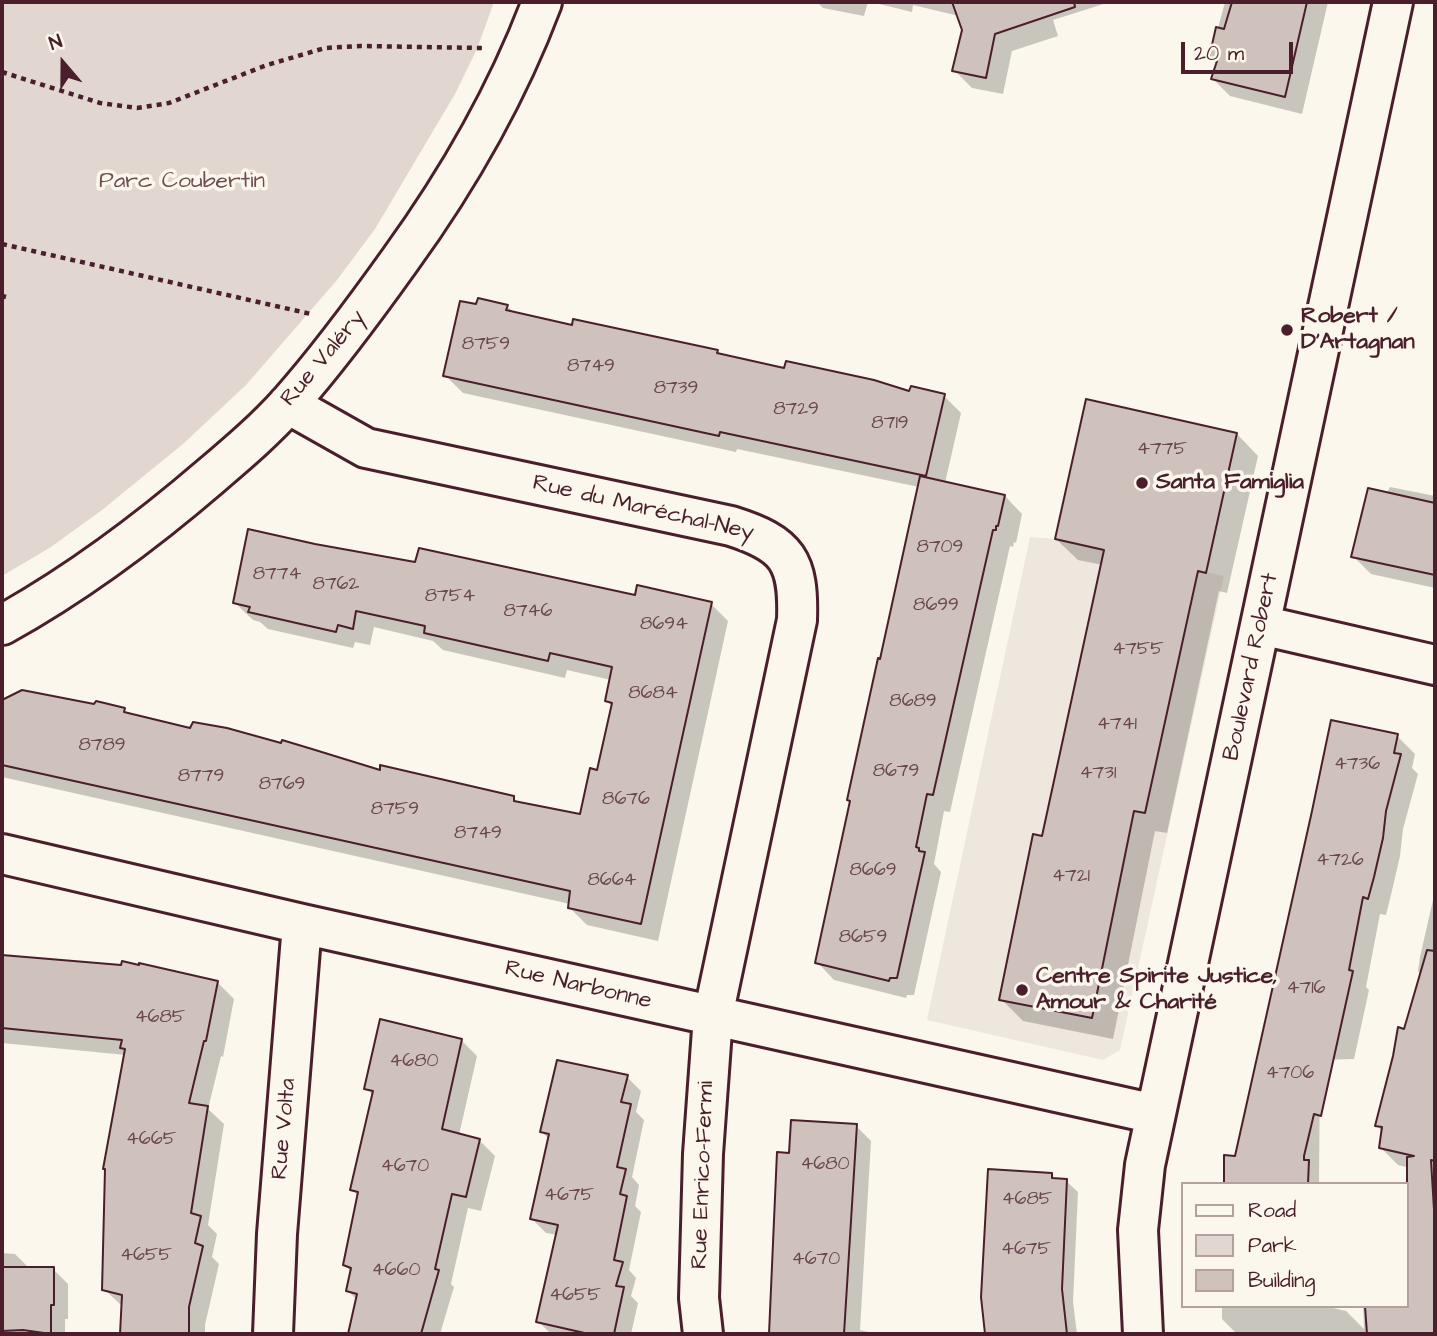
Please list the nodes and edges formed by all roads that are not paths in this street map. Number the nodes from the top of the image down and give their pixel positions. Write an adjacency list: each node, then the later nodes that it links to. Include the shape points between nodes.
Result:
1 (542, 2): 3 (street, Rue Valéry, via 482,134 421,230)
2 (1393, 2): 5 (street, Boulevard Robert)
3 (288, 404): 4 (street, Rue Valéry, via 174,508 46,601); 9 (street, Rue du Maréchal-Ney, via 366,448 731,526 762,536 788,556 798,588 797,621)
4 (2, 625)
5 (1261, 625): 6 (street); 10 (street, Boulevard Robert)
6 (1435, 665)
7 (2, 854): 8 (street, Rue Narbonne)
8 (302, 924): 9 (street, Rue Narbonne); 11 (street, Rue Volta)
9 (713, 1016): 10 (street, Rue Narbonne); 12 (street, Rue Enrico-Fermi, via 703,1154 699,1298)
10 (1156, 1114): 13 (street, Boulevard Robert, via 1138,1230)
11 (273, 1334)
12 (703, 1334)
13 (1143, 1334)

